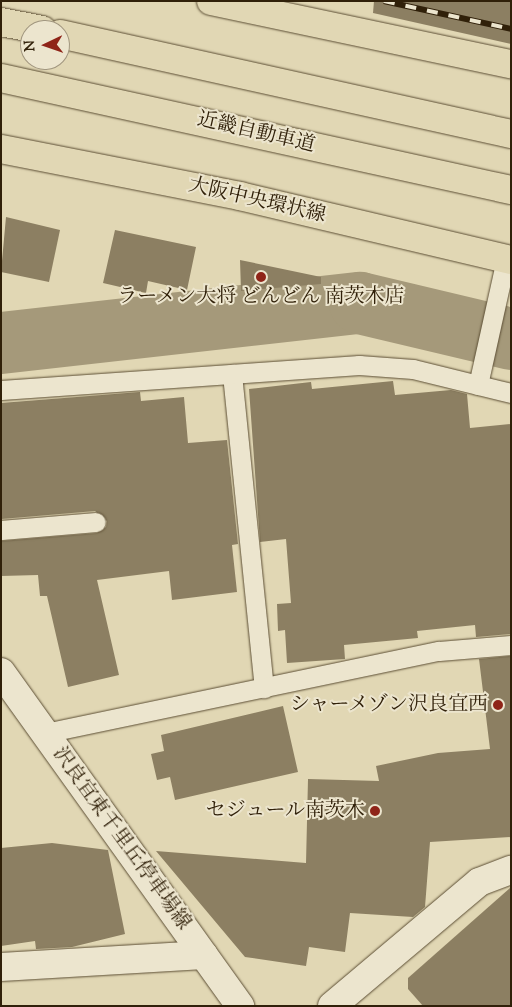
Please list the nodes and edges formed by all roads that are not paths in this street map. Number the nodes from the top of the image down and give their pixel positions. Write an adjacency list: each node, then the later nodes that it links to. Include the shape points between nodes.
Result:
1 (211, 1): 5 (main road)
2 (1, 22): 3 (main road)
3 (20, 26)
4 (70, 36): 7 (main road)
5 (511, 64)
6 (1, 78): 9 (main road, 近畿自動車道)
7 (511, 134)
8 (1, 149): 10 (main road, 大阪中央環状線, via 240,196)
9 (511, 190)
10 (508, 260): 12 (lane, via 491,313)
11 (232, 374): 12 (lane, via 359,365); 13 (lane); 19 (lane)
12 (479, 377): 14 (lane)
13 (1, 390)
14 (511, 393)
15 (96, 522): 16 (lane)
16 (1, 530)
17 (511, 646): 19 (lane, via 439,651)
18 (1, 672): 20 (street, 沢良宜東千里丘停車場線)
19 (264, 688): 20 (lane)
20 (45, 732): 22 (street, 沢良宜東千里丘停車場線)
21 (511, 870): 25 (street, via 479,882)
22 (204, 955): 23 (street); 24 (street, 沢良宜東千里丘停車場線)
23 (1, 967)
24 (240, 1006)
25 (332, 1006)

